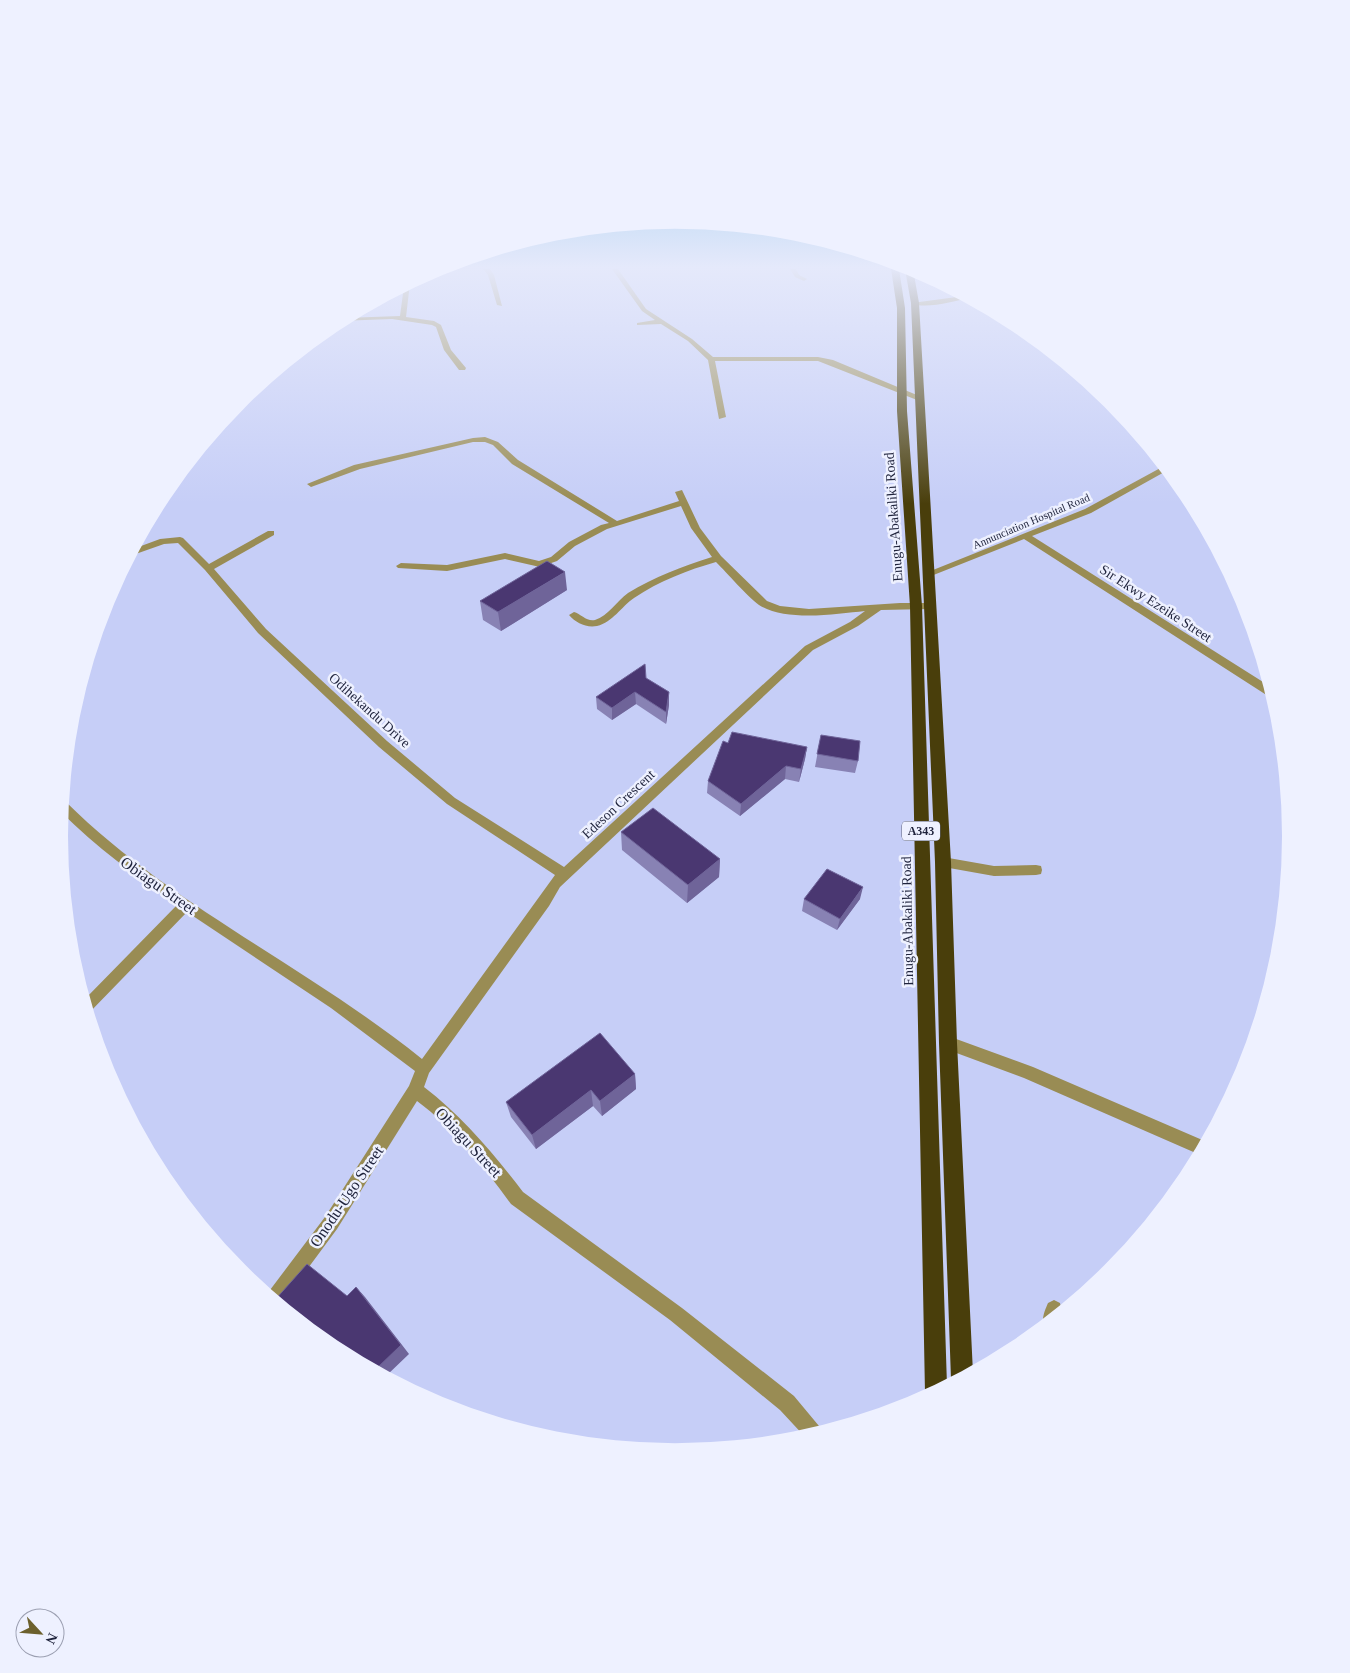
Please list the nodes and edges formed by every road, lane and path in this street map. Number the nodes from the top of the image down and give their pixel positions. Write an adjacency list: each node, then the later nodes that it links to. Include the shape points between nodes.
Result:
1 (447, 347): 6 (street)
2 (698, 347): 5 (street)
3 (902, 347): 7 (highway, Enugu-Abakaliki Road / A343)
4 (917, 347): 8 (highway, Enugu-Abakaliki Road / A343)
5 (711, 359): 7 (street, via 818,359); 9 (street)
6 (462, 368)
7 (903, 392): 8 (street); 24 (highway, Enugu-Abakaliki Road / A343, via 902,411)
8 (920, 398): 23 (highway, Enugu-Abakaliki Road / A343)
9 (722, 417)
10 (352, 459): 11 (street, via 357,463)
11 (372, 464): 13 (street, via 357,466); 16 (street, via 484,440 499,446 507,456)
12 (1160, 471): 18 (street, Annunciation Hospital Road, via 1088,511)
13 (311, 484)
14 (679, 492): 15 (street)
15 (683, 502): 16 (street); 20 (street, via 696,528)
16 (615, 523): 21 (street, via 540,564 505,556 447,568)
17 (271, 533): 22 (street)
18 (1026, 536): 23 (street, Annunciation Hospital Road); 27 (street, Sir Ekwy Ezeike Street)
19 (140, 550): 22 (street, Odihekandu Drive, via 163,541 180,540)
20 (718, 558): 25 (street, via 763,603 782,611 796,613); 26 (street, via 665,576 629,597 605,619 584,623)
21 (400, 566)
22 (208, 568): 31 (street, Odihekandu Drive, via 262,631 383,744 451,801)
23 (928, 574): 24 (highway, Enugu-Abakaliki Road / A343)
24 (923, 606): 25 (street); 29 (highway, Enugu-Abakaliki Road / A343); 40 (highway, Enugu-Abakaliki Road / A343)
25 (878, 607): 31 (street, Edeson Crescent, via 809,648)
26 (574, 615)
27 (1264, 688)
28 (69, 811): 32 (street, Obiagu Street, via 112,851)
29 (943, 862): 30 (street, via 994,871); 34 (highway, Enugu-Abakaliki Road / A343)
30 (1036, 870)
31 (564, 874): 35 (street, Edeson Crescent, via 555,882 544,902)
32 (186, 904): 33 (street); 35 (street, Obiagu Street, via 303,980)
33 (91, 1003)
34 (948, 1042): 37 (street, via 1028,1072); 39 (highway, Enugu-Abakaliki Road / A343)
35 (423, 1068): 36 (street)
36 (415, 1090): 38 (street, Onodu-Ugo Street, via 331,1223); 41 (street, Obiagu Street, via 443,1111 517,1198 684,1321 787,1403)
37 (1198, 1145)
38 (277, 1295)
39 (962, 1372)
40 (936, 1385)
41 (810, 1428)

